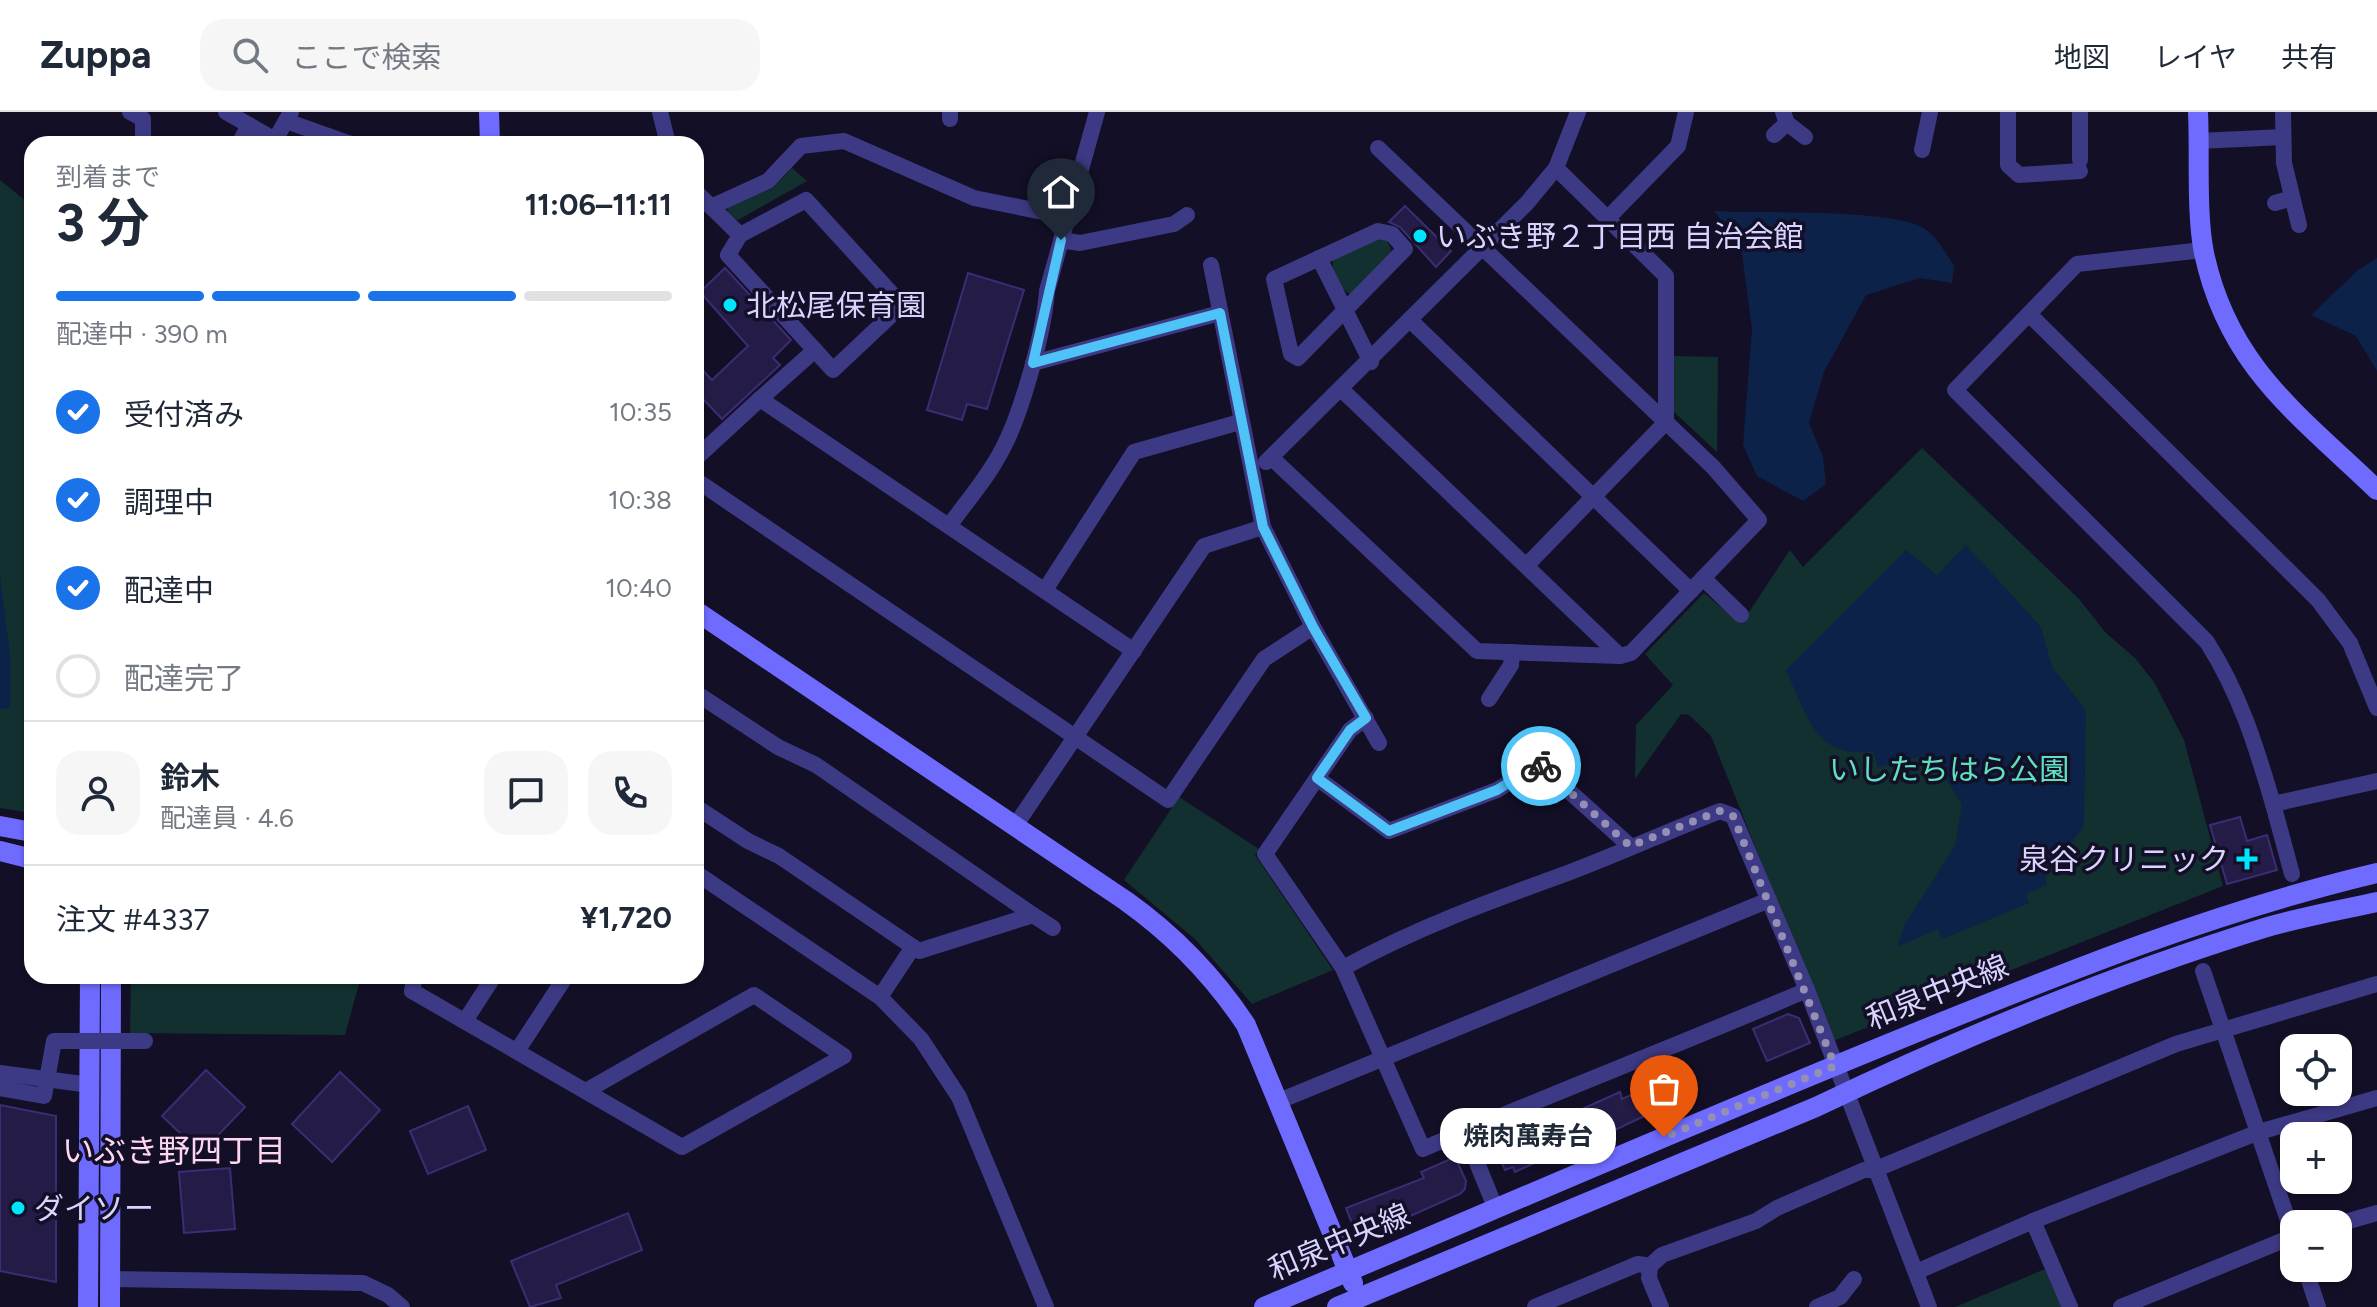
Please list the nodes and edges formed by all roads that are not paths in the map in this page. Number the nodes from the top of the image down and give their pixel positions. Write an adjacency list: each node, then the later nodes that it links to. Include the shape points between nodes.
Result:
1 (130, 112): 17 (street, via 143,119)
2 (226, 112): 15 (street)
3 (489, 112): 22 (street)
4 (660, 112): 23 (street)
5 (1097, 112): 37 (street)
6 (1578, 112): 29 (street)
7 (1686, 112): 38 (street, via 1678,146)
8 (1930, 112): 28 (street)
9 (2008, 112): 30 (street, via 2008,165)
10 (2080, 112): 30 (street, via 2080,166)
11 (2198, 112): 26 (street)
12 (2283, 112): 25 (street)
13 (288, 116): 20 (street); 21 (street)
14 (1785, 118): 16 (street); 24 (street)
15 (249, 125): 18 (street); 19 (street)
16 (1774, 135)
17 (143, 136)
18 (243, 136)
19 (268, 136)
20 (277, 136)
21 (327, 136)
22 (490, 136)
23 (666, 136)
24 (1805, 137)
25 (2283, 137): 26 (street); 32 (street)
26 (2199, 141): 45 (street)
27 (1378, 148): 44 (street)
28 (1922, 150)
29 (1556, 168): 38 (street); 44 (street)
30 (2019, 175): 31 (street)
31 (2017, 193)
32 (2292, 198): 34 (street); 39 (street)
33 (704, 200): 35 (street)
34 (2275, 203)
35 (711, 207): 37 (street, via 768,181 801,146 844,141 974,198); 41 (street)
36 (1187, 215): 40 (street)
37 (1068, 217): 42 (street)
38 (1608, 218): 58 (street, via 1666,276)
39 (2299, 225)
40 (1159, 226): 42 (street, via 1080,243); 43 (street)
41 (740, 235): 52 (street, via 728,255); 52 (street, via 806,200 902,305 833,370)
42 (1061, 240): 54 (street)
43 (1162, 245)
44 (1484, 247): 51 (street); 58 (street)
45 (2203, 250): 50 (street, via 2077,264); 63 (street, via 2227,326 2243,355)
46 (1319, 258): 48 (street); 48 (street, via 1378,231 1392,234 1405,249); 48 (street, via 1274,279 1291,354 1298,358)
47 (1211, 265): 49 (street)
48 (1346, 309): 53 (street)
49 (1220, 313): 54 (street); 57 (street)
50 (2029, 314): 78 (street, via 2318,600 2350,643); 84 (street, via 1955,390 2207,642 2230,678 2250,727)
51 (1411, 321): 53 (street); 64 (street)
52 (815, 350): 56 (street)
53 (1371, 362): 55 (street)
54 (1033, 363): 65 (street, via 1003,448)
55 (1342, 390): 60 (street); 67 (street)
56 (760, 399): 59 (street); 65 (street)
57 (1240, 422): 61 (street); 69 (street, via 1134,452)
58 (1666, 422): 64 (street); 68 (street, via 1759,520)
59 (704, 451)
60 (1273, 459): 61 (street); 74 (street, via 1477,651)
61 (1250, 469): 66 (street)
62 (704, 485): 80 (street)
63 (2377, 490)
64 (1594, 497): 67 (street); 68 (street)
65 (949, 526): 69 (street)
66 (1263, 527): 72 (street); 73 (street, via 1204,546)
67 (1527, 565): 75 (street)
68 (1697, 585): 70 (street); 75 (street, via 1631,653)
69 (1045, 590): 73 (street)
70 (1741, 615)
71 (704, 616): 87 (street)
72 (1313, 627): 79 (street); 80 (street, via 1264,659 1168,800)
73 (1134, 651): 80 (street)
74 (1512, 652): 75 (street); 77 (street, via 1511,665)
75 (1620, 656)
76 (704, 698): 97 (street, via 816,765)
77 (1489, 699)
78 (2377, 708)
79 (1366, 718): 81 (street); 82 (street, via 1350,730)
80 (1076, 737): 87 (street)
81 (1379, 743)
82 (1317, 778): 89 (street, via 1389,831 1497,790 1539,764); 100 (street, via 1265,854)
83 (2377, 781): 84 (street)
84 (2273, 804): 93 (street)
85 (704, 812): 99 (street)
86 (0, 826): 88 (street)
87 (1015, 826): 122 (street, via 1160,926 1189,952 1246,1025)
88 (24, 830)
89 (1630, 846): 95 (street, via 1720,811 1733,816); 100 (street, via 1406,933)
90 (0, 851): 91 (street)
91 (24, 857)
92 (2377, 873): 115 (street, 和泉中央線, via 2278,896 2142,942)
93 (2292, 874)
94 (704, 878): 109 (street)
95 (1769, 900): 108 (street); 114 (street)
96 (2377, 902): 120 (street, 和泉中央線, via 2267,927 2172,959)
97 (1033, 915): 98 (street); 99 (street, via 919,951)
98 (1053, 928)
99 (913, 947): 109 (street)
100 (1343, 968): 114 (street)
101 (2203, 971): 111 (street)
102 (90, 984): 117 (street)
103 (111, 984): 135 (street)
104 (413, 984): 110 (street, via 412,991)
105 (489, 984): 110 (street)
106 (561, 984): 113 (street)
107 (2377, 984): 111 (street)
108 (1807, 990): 115 (street); 123 (street)
109 (880, 997): 142 (street, via 921,1039 959,1097)
110 (465, 1021): 113 (street)
111 (2223, 1029): 124 (street); 125 (street)
112 (145, 1041): 118 (street, bridge, via 54,1041 44,1096)
113 (517, 1051): 119 (street)
114 (1384, 1058): 122 (street); 123 (street, via 1423,1149)
115 (1835, 1066): 120 (street); 126 (street, 和泉中央線)
116 (0, 1073): 117 (street)
117 (90, 1085): 139 (street)
118 (0, 1088)
119 (586, 1091): 119 (street, via 682,1147 844,1056 754,995)
120 (1845, 1093): 125 (street); 138 (street, 和泉中央線)
121 (2377, 1098): 124 (street)
122 (1279, 1101): 133 (street)
123 (1464, 1131): 126 (street)
124 (2259, 1132): 127 (street); 130 (street)
125 (1874, 1170): 132 (street, via 1736,1230 1662,1255); 134 (street)
126 (1495, 1207): 133 (street, 和泉中央線)
127 (2285, 1210)
128 (2377, 1213): 129 (street)
129 (2352, 1220)
130 (2033, 1221): 134 (street); 149 (street)
131 (2280, 1243): 150 (street)
132 (1650, 1266): 145 (street, via 1638,1264); 146 (street, via 1649,1278)
133 (1349, 1272): 138 (street); 143 (street, 和泉中央線)
134 (1916, 1272): 148 (street)
135 (110, 1279): 140 (street); 141 (street, via 363,1283)
136 (1854, 1279): 147 (street, via 1840,1297)
137 (2310, 1282): 151 (street)
138 (1361, 1302): 144 (street, 和泉中央線)
139 (88, 1307)
140 (110, 1307)
141 (402, 1307)
142 (1046, 1307)
143 (1264, 1307)
144 (1337, 1307)
145 (1535, 1307)
146 (1661, 1307)
147 (1817, 1307)
148 (1929, 1307)
149 (2070, 1307)
150 (2121, 1307)
151 (2318, 1307)

